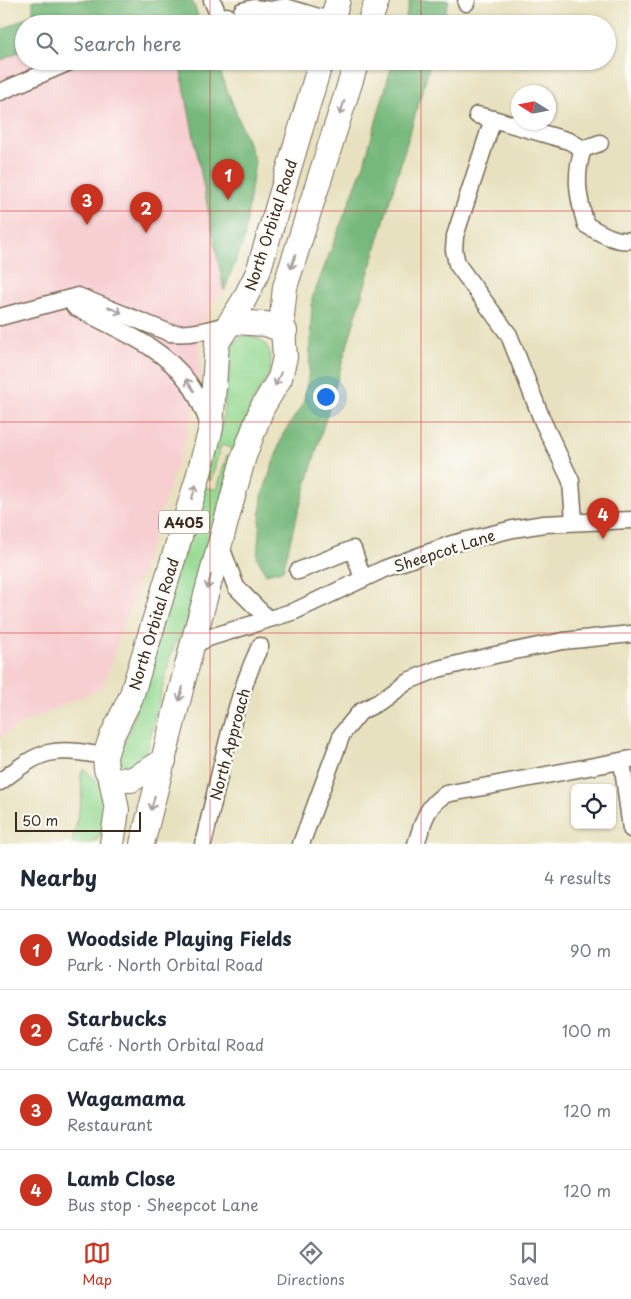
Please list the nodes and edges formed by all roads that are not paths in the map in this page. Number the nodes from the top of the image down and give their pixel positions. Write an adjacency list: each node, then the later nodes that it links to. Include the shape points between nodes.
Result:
1 (212, 0): 4 (street)
2 (377, 0): 8 (highway)
3 (286, 3): 5 (street, via 270,10 254,8); 6 (street); 7 (street)
4 (218, 15)
5 (232, 15)
6 (282, 15)
7 (333, 15)
8 (372, 15)
9 (51, 70): 12 (street)
10 (318, 70): 18 (highway, North Orbital Road / A405, via 258,272)
11 (354, 70): 19 (highway, A405, one-way to 19, via 285,287 282,316)
12 (0, 92)
13 (600, 143): 14 (street)
14 (583, 149): 15 (street, via 577,167 578,199 586,225 607,236); 22 (street, via 569,141 485,117 454,250 457,264 509,335 571,481)
15 (631, 240)
16 (70, 300): 17 (street); 18 (street, one-way to 18, via 78,296 170,334 206,332); 20 (street, one-way to 16, via 195,393 173,364 158,351 75,307)
17 (0, 317)
18 (232, 322): 19 (highway, via 266,324); 20 (highway, North Orbital Road / A405, via 217,343 215,353)
19 (285, 331): 23 (highway, A405, one-way to 23, via 285,357 280,378 256,422)
20 (211, 428): 30 (highway, North Orbital Road / A405, one-way to 20, via 131,697)
21 (631, 520): 22 (street, Sheepcot Lane)
22 (574, 521): 25 (street, Sheepcot Lane, via 513,529 452,544)
23 (220, 542): 26 (street, via 236,587); 28 (highway, A405, one-way to 28)
24 (298, 571): 25 (street, via 353,549)
25 (363, 579): 26 (street, Sheepcot Lane, via 295,611)
26 (267, 618): 28 (street, Sheepcot Lane, via 248,628 208,638)
27 (631, 634): 39 (street, via 563,642 438,669 408,681 360,712 342,734)
28 (192, 646): 32 (highway, A405, one-way to 32)
29 (260, 646): 38 (street, North Approach, via 239,704)
30 (105, 756): 33 (highway, via 106,769); 34 (street, via 51,750 29,760)
31 (627, 760): 35 (street); 40 (street, via 446,794 426,812)
32 (164, 761): 33 (highway, via 131,780); 37 (highway, A405, one-way to 37)
33 (112, 779): 36 (highway, via 117,810)
34 (0, 782)
35 (631, 829)
36 (111, 843)
37 (142, 844)
38 (203, 844)
39 (301, 844)
40 (416, 844)

